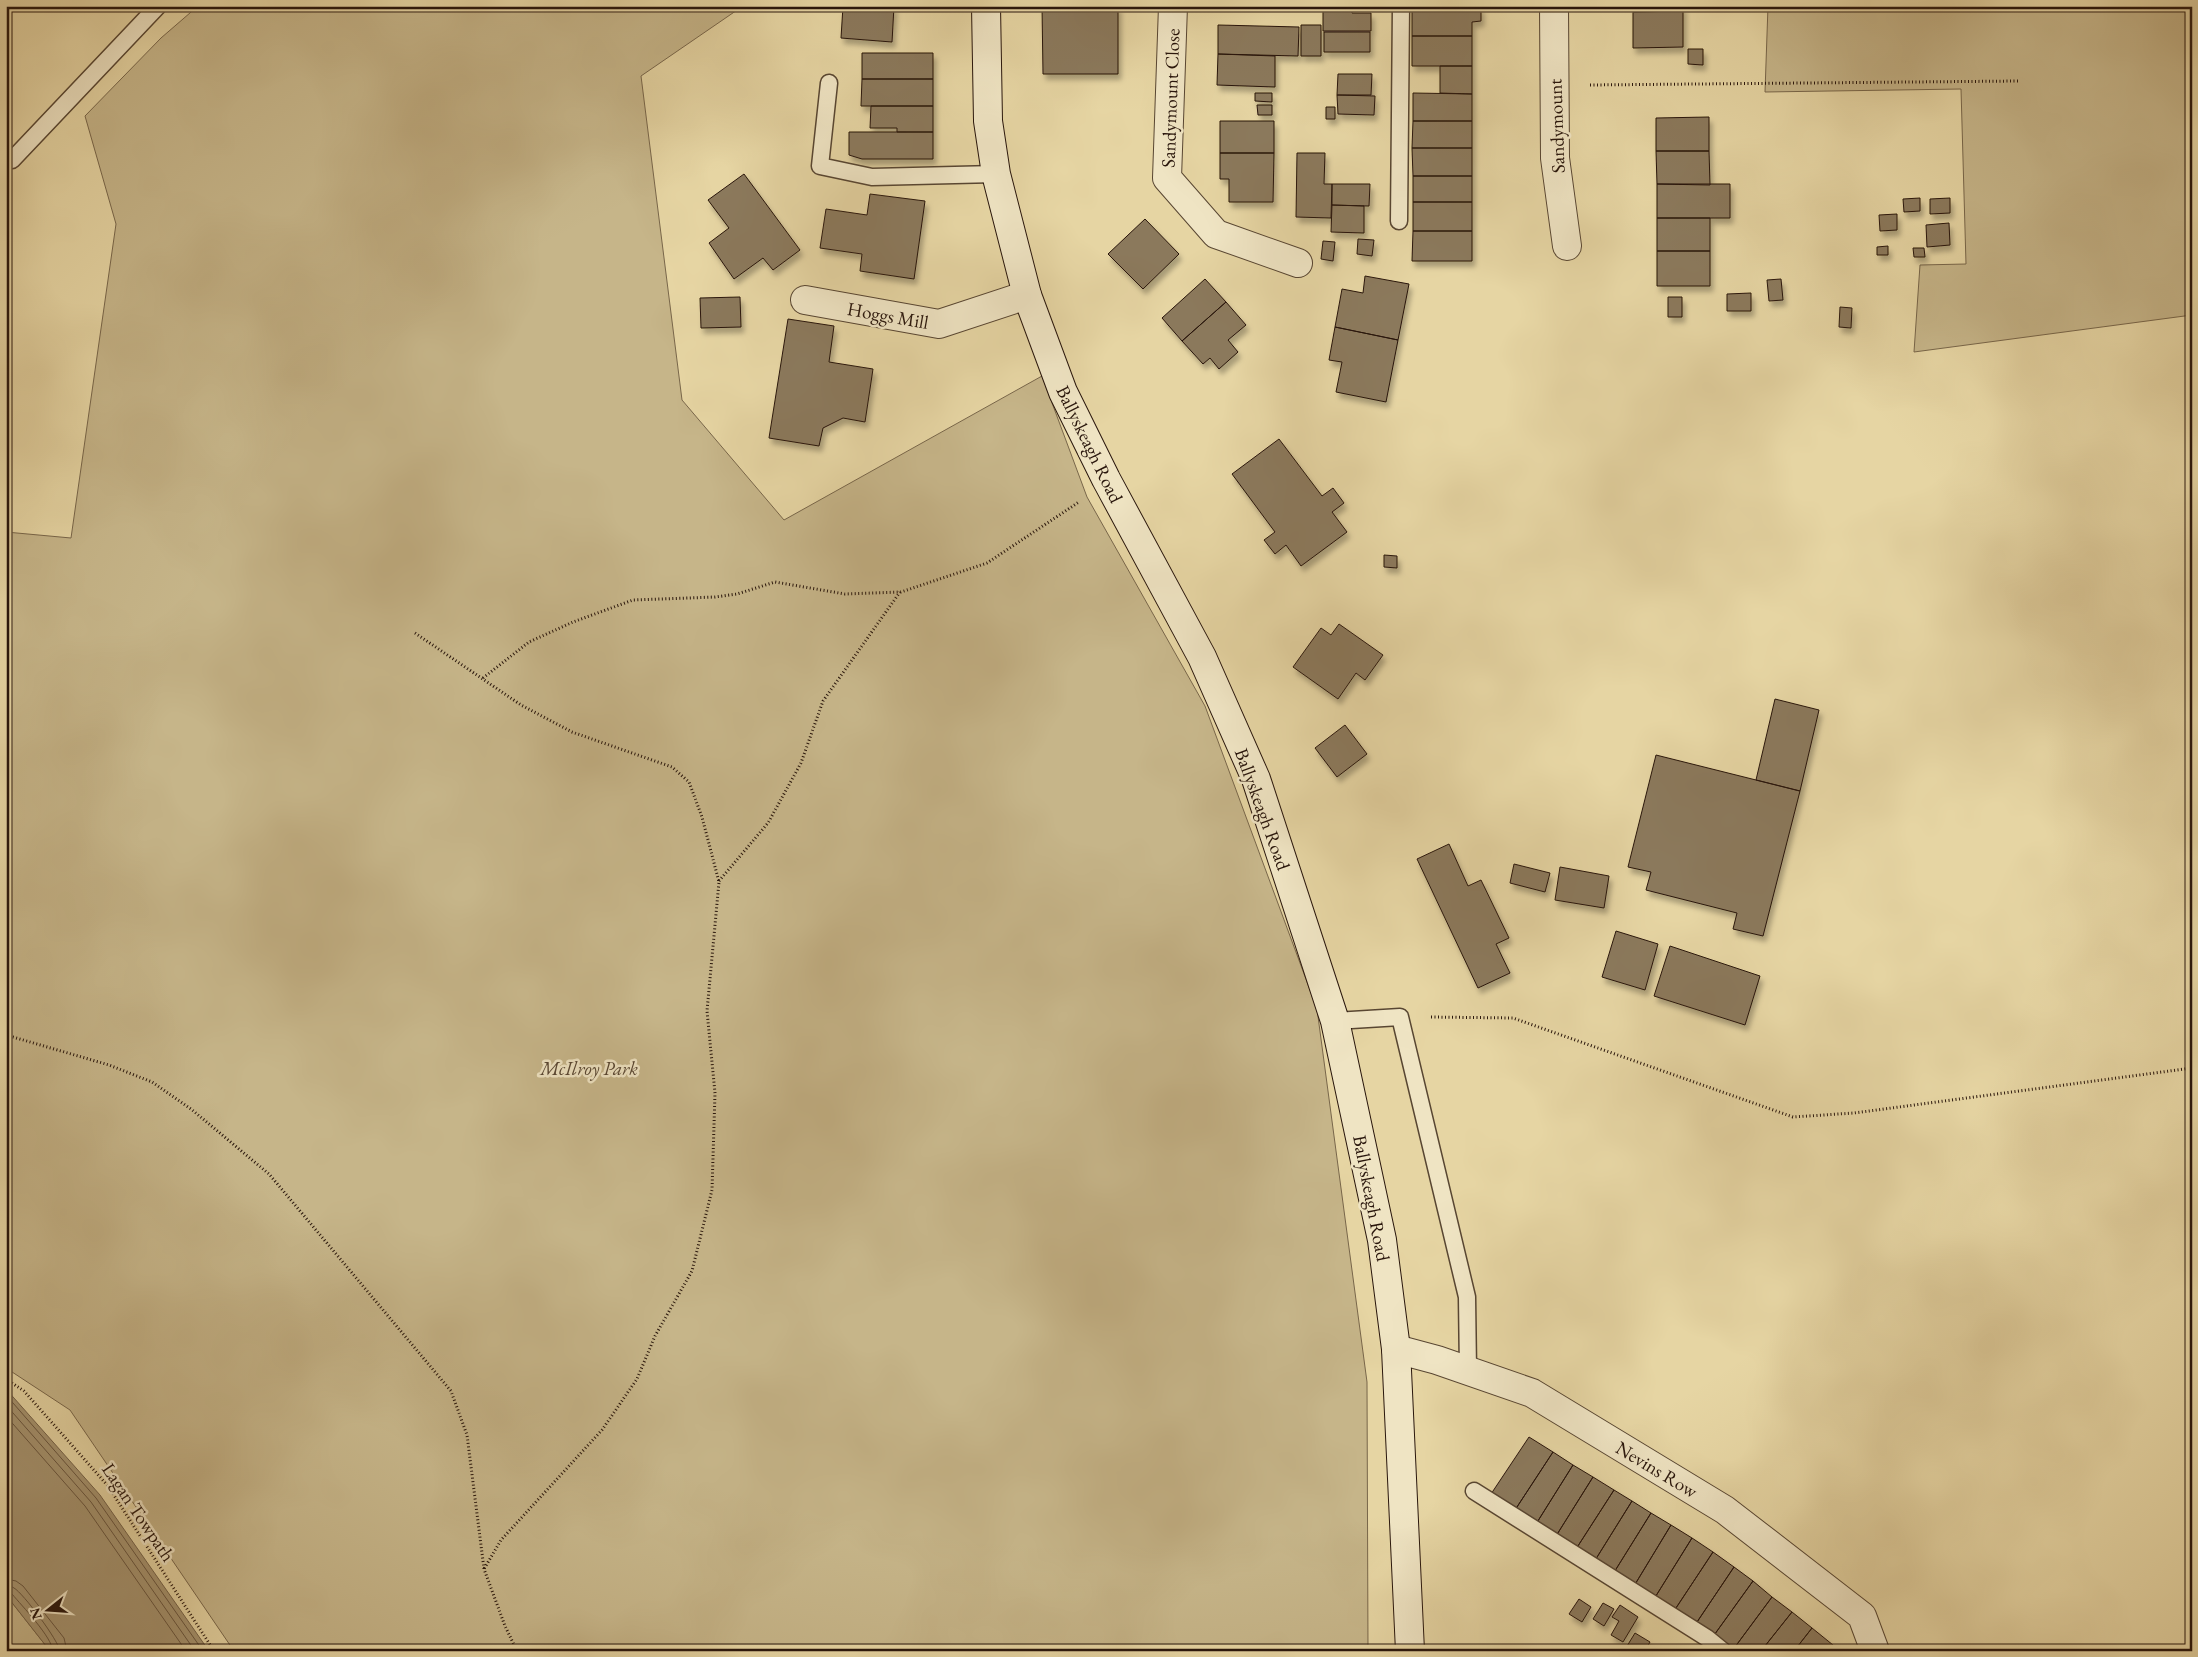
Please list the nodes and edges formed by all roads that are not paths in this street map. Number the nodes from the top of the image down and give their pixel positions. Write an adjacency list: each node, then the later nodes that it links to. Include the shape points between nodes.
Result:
1 (158, 6): 7 (lane)
2 (986, 6): 8 (main road, Ballyskeagh Road, via 988,121)
3 (1173, 6): 11 (main road, Sandymount Close, via 1167,178 1216,234)
4 (1401, 6): 9 (lane)
5 (1554, 6): 10 (main road, Sandymount, via 1555,158)
6 (829, 83): 8 (lane, via 820,166 872,177)
7 (12, 160)
8 (996, 174): 12 (main road, Ballyskeagh Road)
9 (1400, 221)
10 (1567, 246)
11 (1298, 263)
12 (1027, 295): 13 (main road, Hoggs Mill, via 939,324); 14 (main road, Ballyskeagh Road, via 1063,392 1202,657 1256,779)
13 (805, 300)
14 (1335, 1021): 15 (main road, Ballyskeagh Road, via 1382,1240); 16 (lane, via 1400,1017 1467,1297)
15 (1396, 1349): 16 (main road, Nevins Row); 18 (main road, Ballyskeagh Road)
16 (1468, 1371): 20 (main road, Nevins Row, via 1532,1393 1725,1510 1862,1616)
17 (1474, 1491): 19 (lane)
18 (1410, 1650)
19 (1723, 1651)
20 (1875, 1651)

